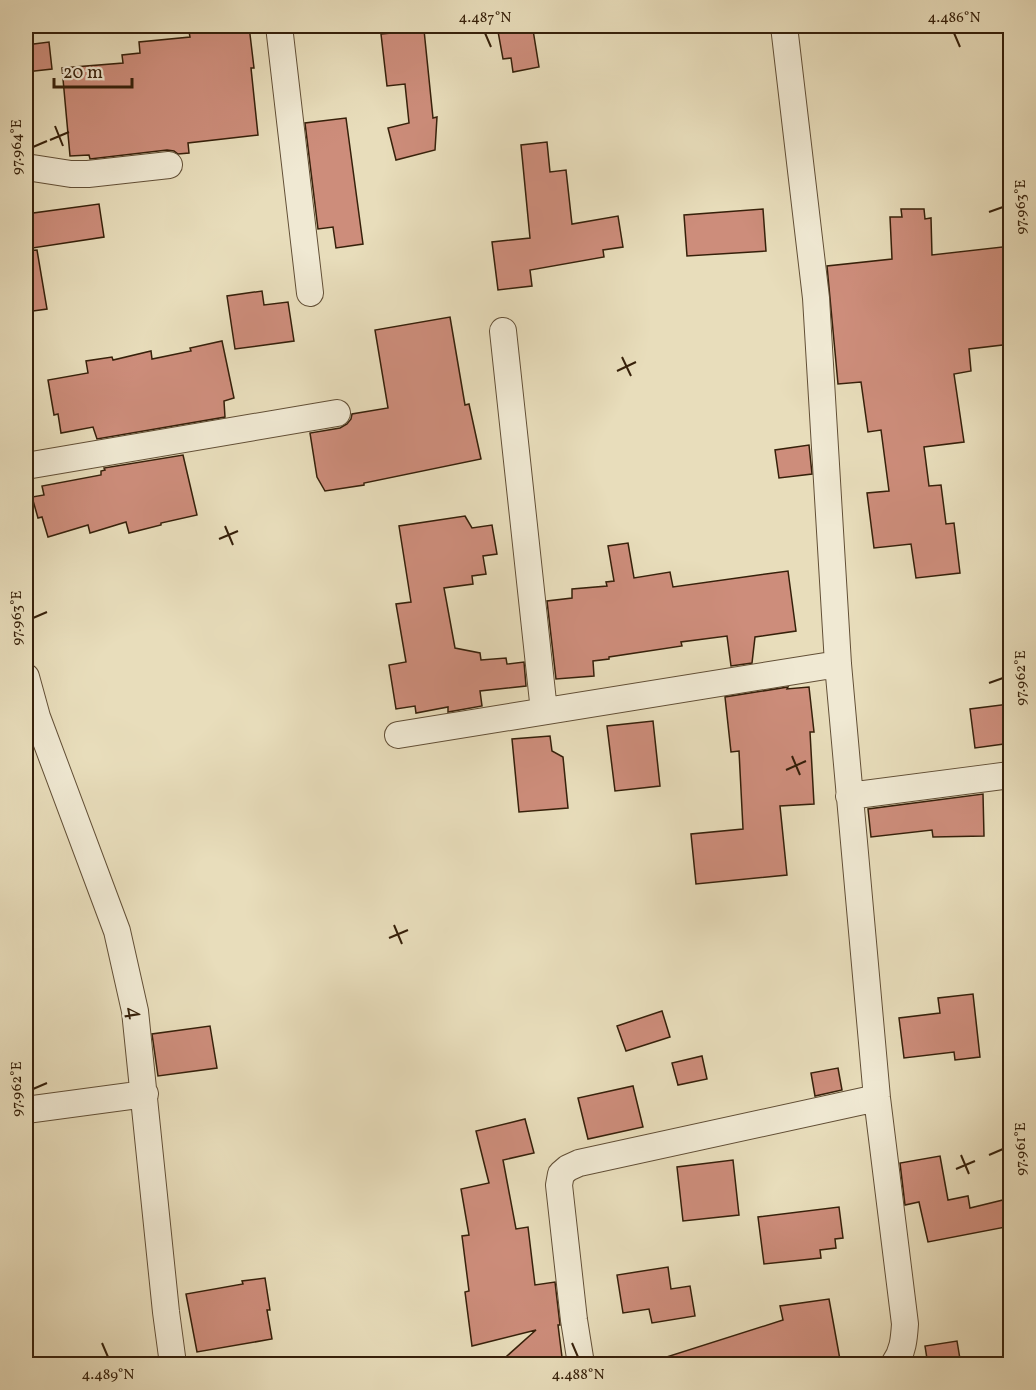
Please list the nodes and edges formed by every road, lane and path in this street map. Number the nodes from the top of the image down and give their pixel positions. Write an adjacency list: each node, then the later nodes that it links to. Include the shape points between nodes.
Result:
1 (279, 26): 5 (street)
2 (784, 26): 9 (street, via 816,298)
3 (169, 165): 4 (street, via 88,174)
4 (26, 167)
5 (310, 293)
6 (503, 331): 11 (street)
7 (337, 413): 8 (street)
8 (26, 466)
9 (838, 664): 11 (street); 14 (street)
10 (26, 677): 15 (street, 4, via 37,717 117,931 135,1011)
11 (544, 711): 12 (street)
12 (398, 735)
13 (1011, 775): 14 (street)
14 (849, 796): 16 (street)
15 (145, 1094): 17 (street); 18 (street, 4)
16 (877, 1098): 19 (street, via 579,1163 561,1174 560,1196); 20 (street, via 905,1324 900,1357)
17 (26, 1110)
18 (173, 1365)
19 (581, 1365)
20 (894, 1365)

